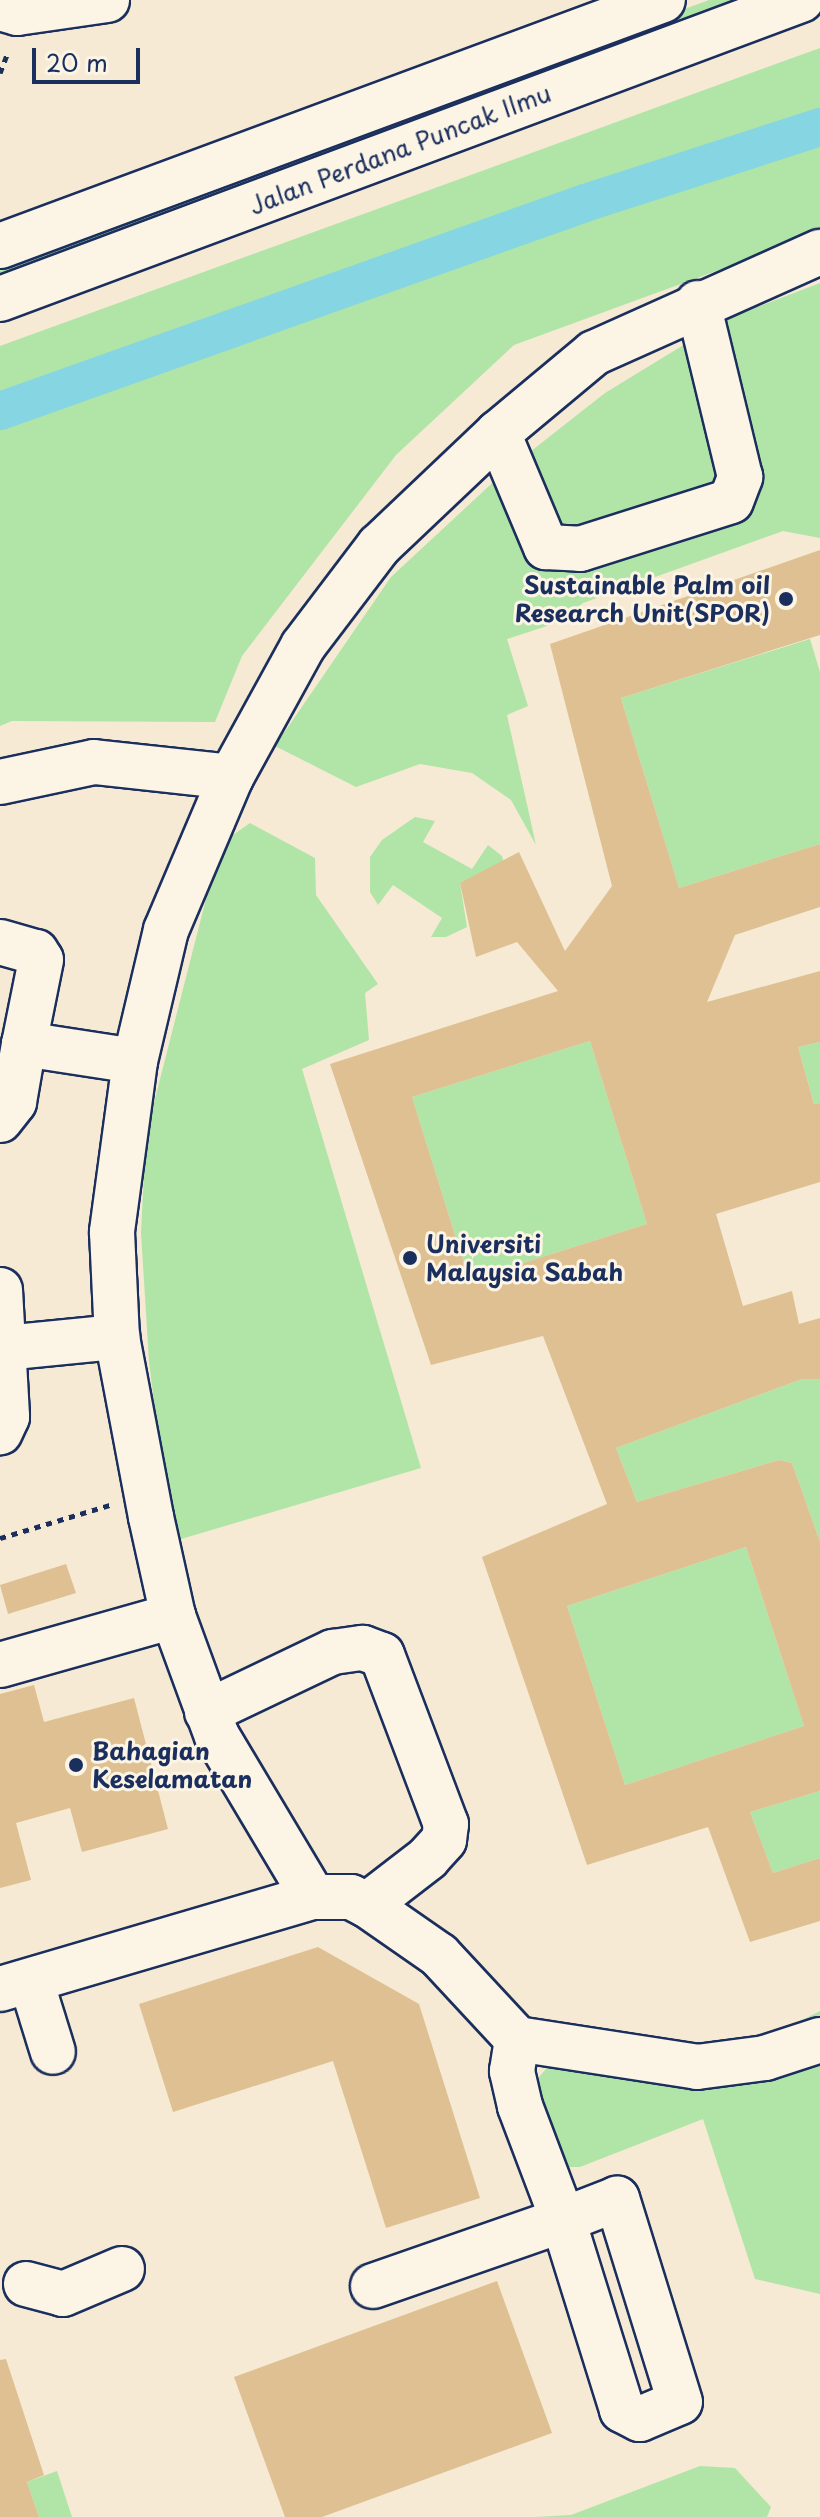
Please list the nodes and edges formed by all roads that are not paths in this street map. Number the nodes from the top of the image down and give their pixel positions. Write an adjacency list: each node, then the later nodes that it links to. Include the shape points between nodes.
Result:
1 (107, 0): 4 (street, via 17,13)
2 (663, 0): 5 (street, Jalan Perdana Puncak Ilmu)
3 (801, 0): 7 (street, Jalan Perdana Puncak Ilmu)
4 (0, 8)
5 (0, 246)
6 (820, 252): 8 (street)
7 (0, 299)
8 (698, 303): 9 (street, via 594,353); 9 (street, via 740,477 731,501 580,549 546,547)
9 (498, 433): 10 (street, via 379,546 303,646)
10 (231, 777): 11 (street, via 94,762); 14 (street, via 166,930)
11 (0, 782)
12 (0, 942): 13 (street, via 36,952 41,960)
13 (24, 1044): 14 (street); 15 (street, via 14,1102)
14 (135, 1061): 17 (street, via 113,1211)
15 (0, 1120)
16 (0, 1290): 18 (street)
17 (117, 1337): 18 (street); 20 (street)
18 (4, 1348): 19 (street, via 7,1417)
19 (0, 1432)
20 (173, 1616): 21 (street); 22 (street)
21 (0, 1665)
22 (207, 1712): 23 (street); 24 (street, via 333,1652 363,1648 382,1655 446,1824 444,1840 428,1858)
23 (313, 1897): 24 (street, via 351,1897); 25 (street)
24 (367, 1905): 26 (street, via 439,1955)
25 (15, 1985): 28 (street)
26 (517, 2039): 27 (street, via 697,2067 765,2058); 31 (street, via 512,2071 520,2106 563,2220)
27 (820, 2040)
28 (53, 2052)
29 (122, 2269): 30 (street, via 63,2294)
30 (26, 2284)
31 (373, 2286)

